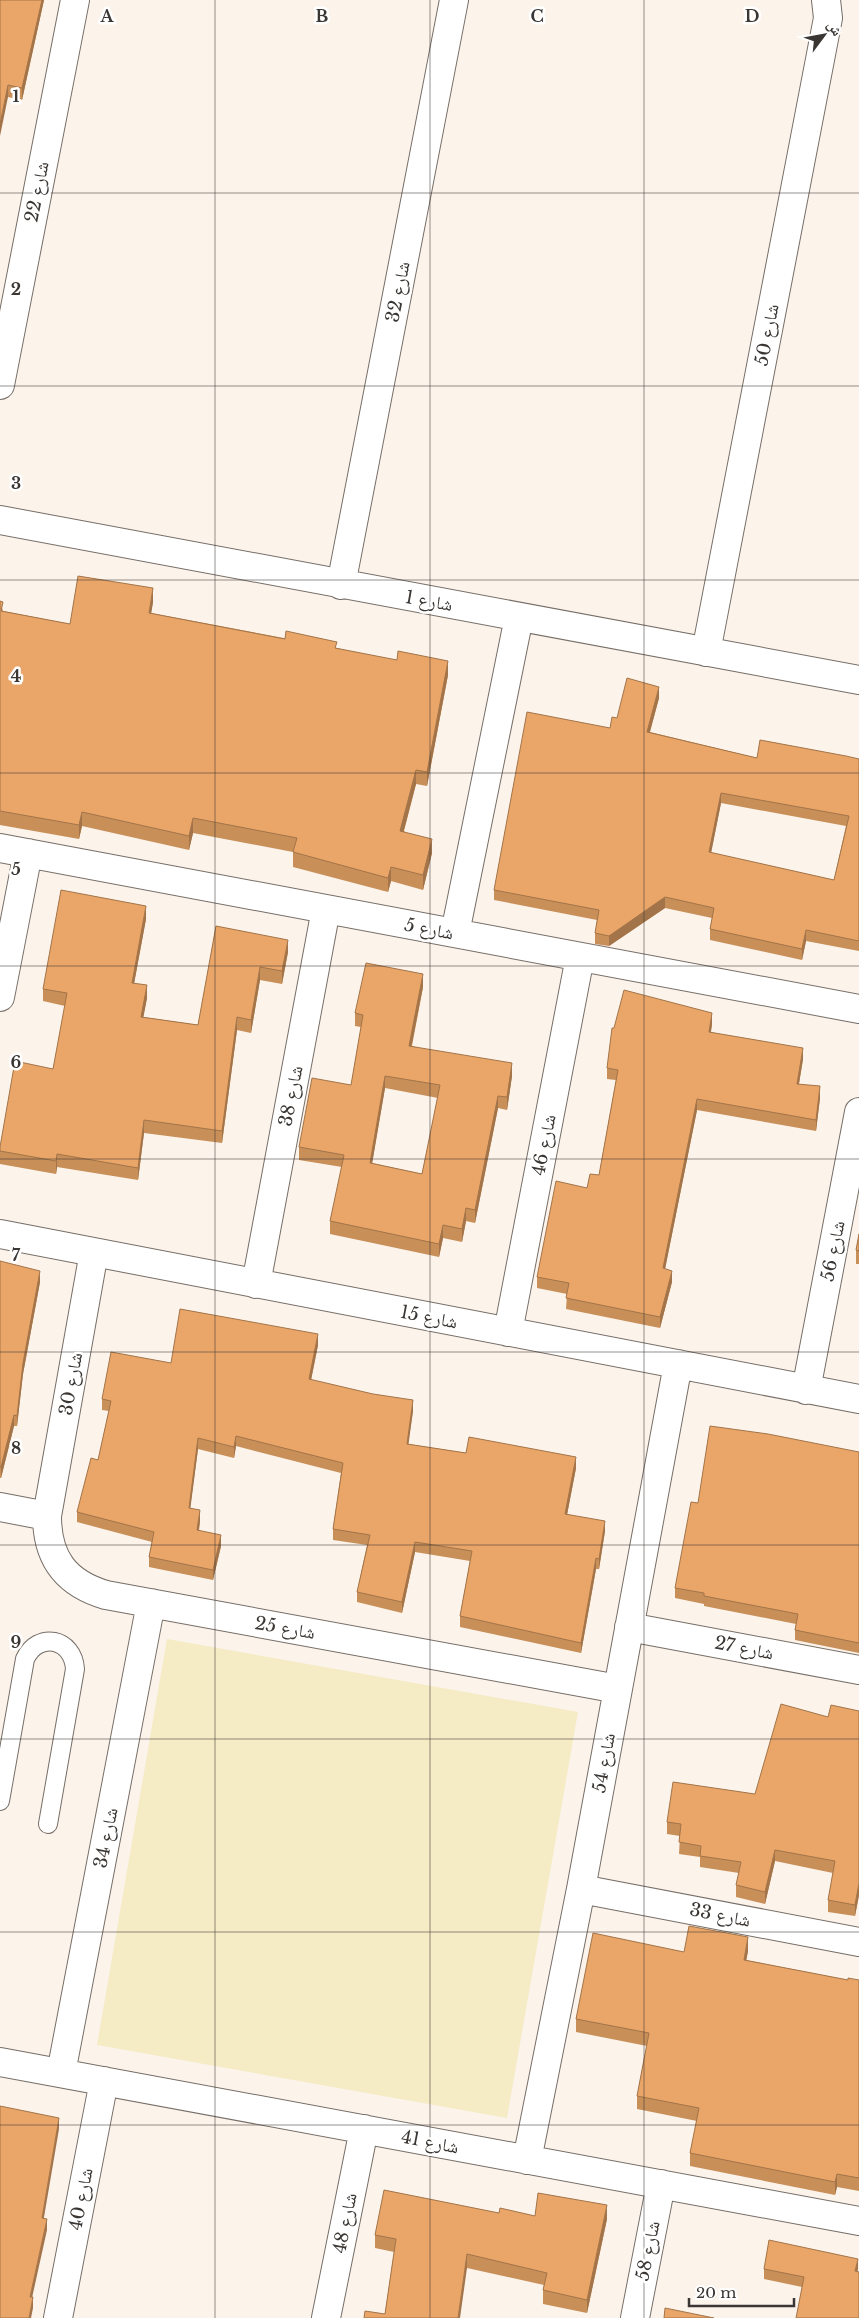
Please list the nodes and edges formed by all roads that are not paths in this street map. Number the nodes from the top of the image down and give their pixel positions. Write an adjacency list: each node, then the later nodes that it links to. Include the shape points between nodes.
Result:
1 (75, 0): 4 (street, شارع 22)
2 (454, 0): 6 (street, شارع 32)
3 (830, 6): 8 (street, شارع 50)
4 (0, 384)
5 (0, 520): 6 (street, شارع 1)
6 (341, 585): 7 (street, شارع 1)
7 (519, 617): 8 (street, شارع 1); 13 (street)
8 (706, 652): 9 (street, شارع 1)
9 (859, 680)
10 (0, 848): 11 (street, شارع 5)
11 (28, 853): 12 (street, شارع 5); 15 (street)
12 (326, 909): 13 (street, شارع 5); 20 (street, شارع 38)
13 (456, 934): 14 (street, شارع 5)
14 (580, 957): 16 (street, شارع 5); 21 (street, شارع 46)
15 (0, 998)
16 (859, 1009)
17 (859, 1112): 23 (street, شارع 56)
18 (0, 1234): 19 (street, شارع 15)
19 (94, 1252): 20 (street, شارع 15); 26 (street, شارع 30)
20 (256, 1284): 21 (street, شارع 15)
21 (508, 1332): 22 (street, شارع 15)
22 (678, 1364): 23 (street, شارع 15); 28 (street, شارع 54)
23 (806, 1390): 24 (street, شارع 15)
24 (859, 1400)
25 (0, 1507): 26 (street)
26 (47, 1516): 27 (street, شارع 25, via 49,1539 56,1561 78,1584 106,1595)
27 (151, 1604): 30 (street, شارع 25); 36 (street, شارع 34)
28 (629, 1627): 29 (street, شارع 27); 30 (street, شارع 54)
29 (859, 1670)
30 (618, 1689): 33 (street, شارع 54)
31 (0, 1801): 32 (lane, via 25,1659 40,1643 61,1644 72,1654 75,1669)
32 (48, 1824)
33 (581, 1889): 34 (street, شارع 33); 39 (street, شارع 54)
34 (859, 1942)
35 (0, 2062): 36 (street, شارع 41)
36 (61, 2073): 37 (street, شارع 41)
37 (104, 2081): 38 (street, شارع 41); 42 (street, شارع 40)
38 (364, 2129): 39 (street, شارع 41); 43 (street, شارع 48)
39 (527, 2160): 40 (street, شارع 41)
40 (661, 2184): 41 (street, شارع 41); 44 (street, شارع 58)
41 (859, 2221)
42 (58, 2318)
43 (326, 2318)
44 (634, 2318)

